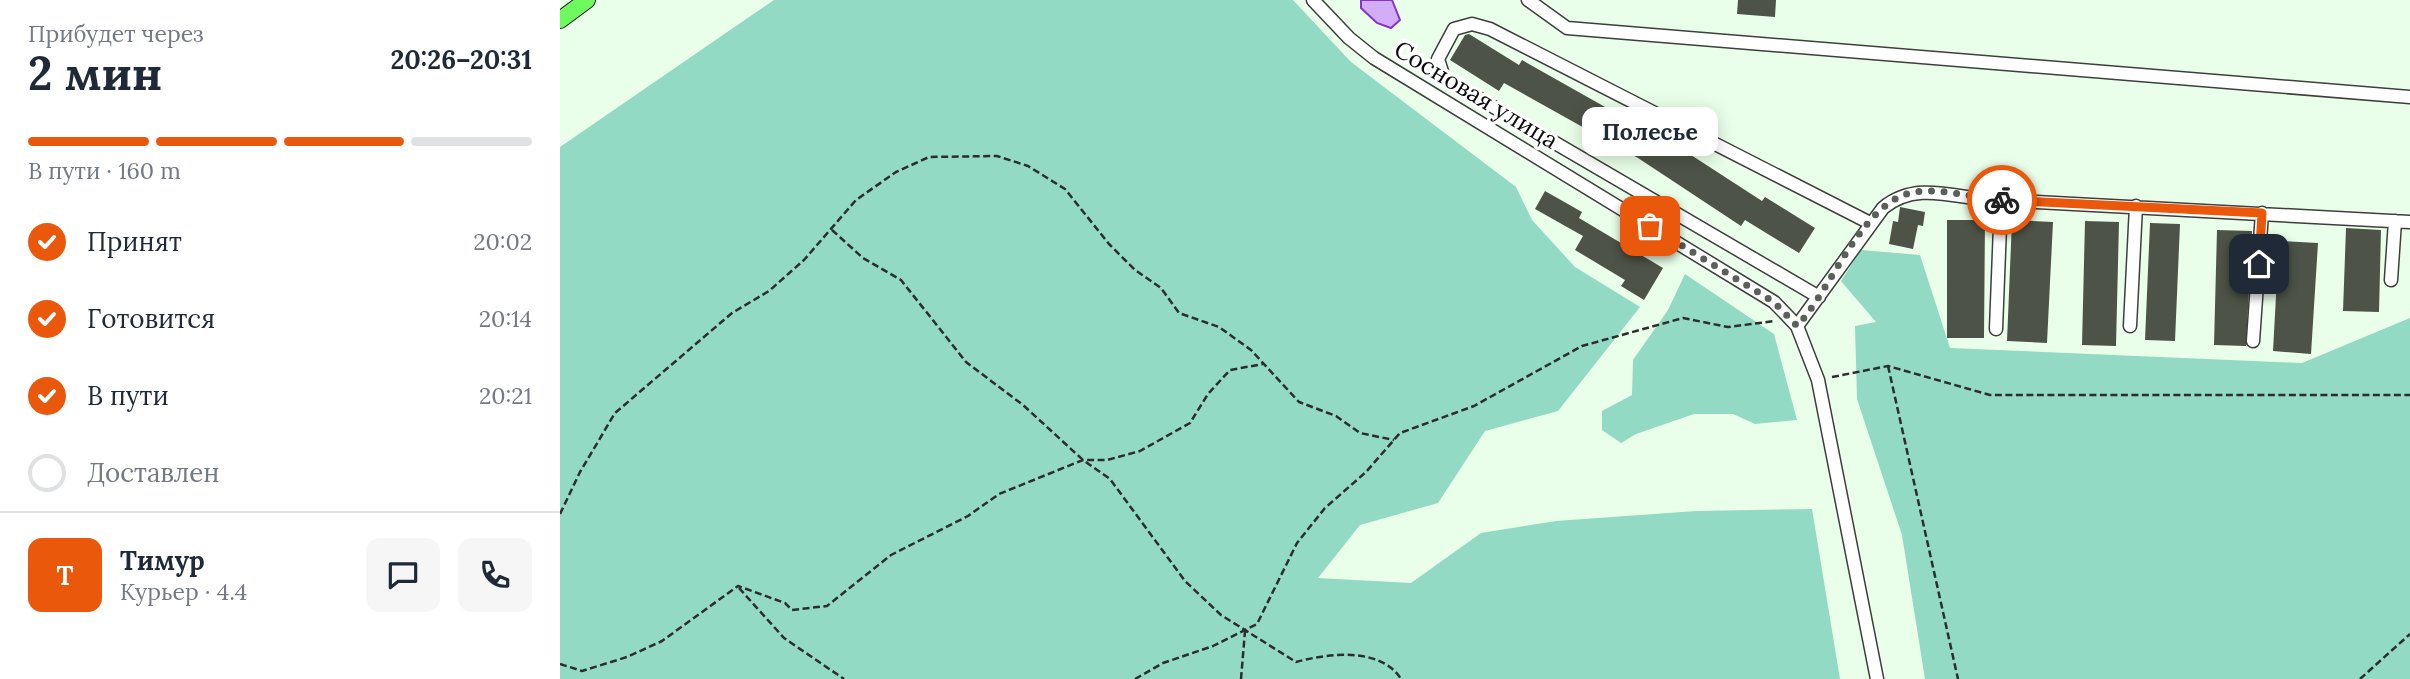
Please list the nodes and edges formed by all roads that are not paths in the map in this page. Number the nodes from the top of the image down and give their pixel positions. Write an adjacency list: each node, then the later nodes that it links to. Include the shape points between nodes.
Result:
1 (587, 0): 4 (main road)
2 (1313, 0): 14 (street, Сосновая улица, via 1374,58 1774,302)
3 (1528, 0): 5 (street, via 1567,28)
4 (560, 20)
5 (2410, 97)
6 (2001, 200): 7 (street); 11 (street, via 1919,191 1891,201); 16 (street)
7 (2136, 206): 8 (street); 15 (street)
8 (2262, 213): 9 (street); 17 (street)
9 (2395, 221): 10 (street); 12 (street)
10 (2410, 222)
11 (1870, 223): 13 (street); 13 (street, via 1490,29 1472,24 1454,29 1438,59 1444,78)
12 (2391, 280)
13 (1819, 296): 14 (street)
14 (1796, 325): 18 (street, via 1818,380)
15 (2130, 326)
16 (1996, 329)
17 (2253, 341)
18 (1877, 679)

